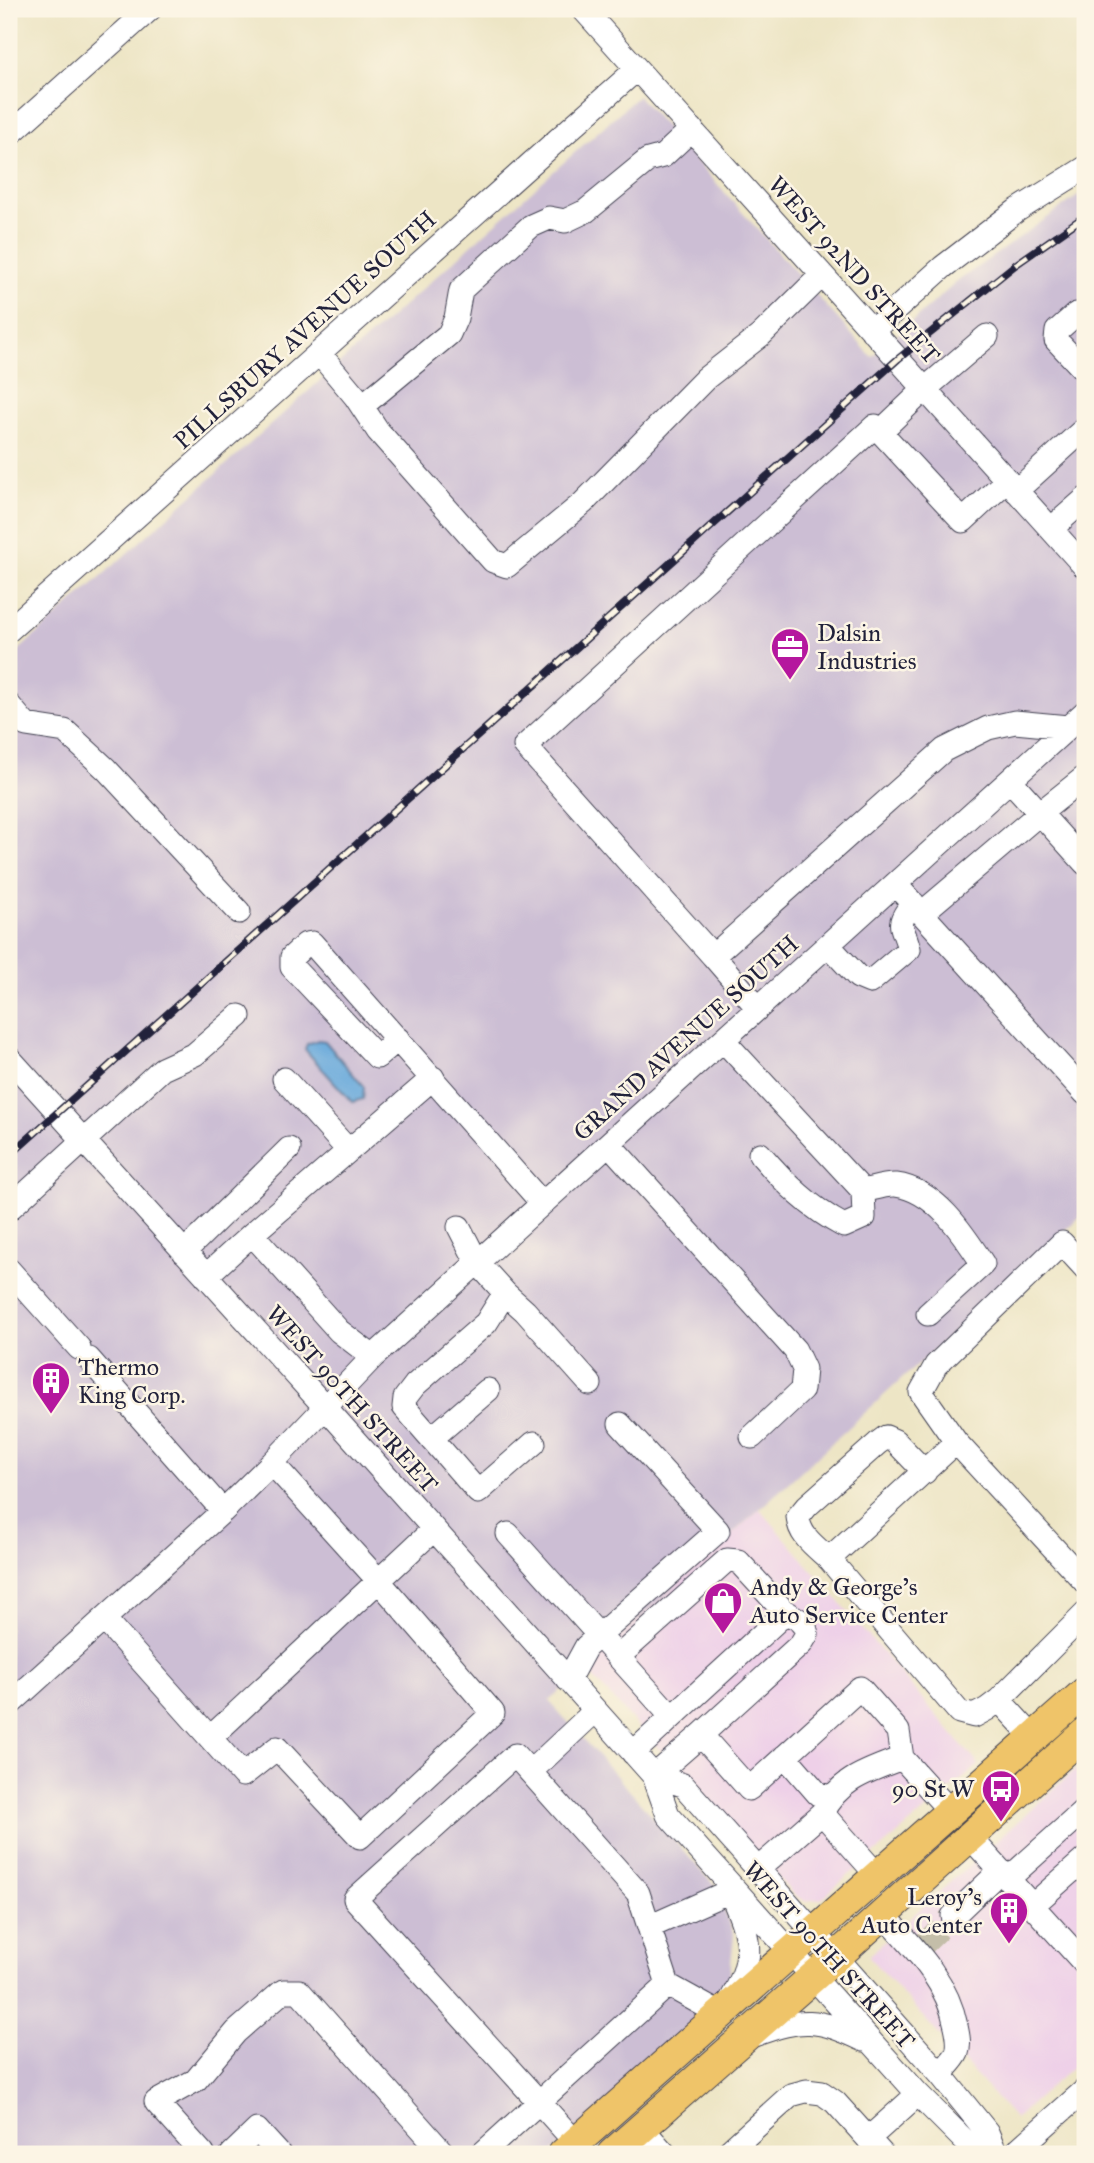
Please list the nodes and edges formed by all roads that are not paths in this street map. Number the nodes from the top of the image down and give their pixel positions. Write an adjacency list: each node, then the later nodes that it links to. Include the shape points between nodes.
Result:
1 (149, 9): 5 (street)
2 (583, 9): 3 (street, WEST 92ND STREET)
3 (637, 69): 4 (street, WEST 92ND STREET); 11 (street, PILLSBURY AVENUE SOUTH)
4 (692, 130): 7 (street, WEST 92ND STREET); 14 (street, via 586,211 565,221 549,218 531,226 461,290 457,318 449,334)
5 (9, 135)
6 (1085, 168): 9 (street, via 1016,211 943,267)
7 (822, 275): 9 (street, WEST 92ND STREET); 14 (street, via 761,335 706,377 583,503 507,566 493,561 378,431)
8 (1085, 316): 12 (street, via 1076,314 1057,331 1056,340)
9 (872, 331): 13 (street, WEST 92ND STREET)
10 (987, 336): 13 (street)
11 (319, 353): 14 (street); 21 (street, PILLSBURY AVENUE SOUTH)
12 (1085, 371)
13 (925, 389): 16 (street); 17 (street, WEST 92ND STREET)
14 (362, 406)
15 (1082, 430): 17 (street)
16 (880, 432): 17 (street, via 963,521); 32 (street, via 875,426 525,746)
17 (1012, 486): 19 (street, WEST 92ND STREET)
18 (1085, 499): 19 (street)
19 (1051, 529): 20 (street, WEST 92ND STREET)
20 (1085, 567)
21 (9, 630)
22 (9, 705): 30 (street, via 26,724 65,731)
23 (1077, 720): 25 (street, GRAND AVENUE SOUTH); 32 (street, via 1015,722 988,728 944,750)
24 (1085, 777): 26 (street)
25 (1010, 780): 26 (street); 28 (street, GRAND AVENUE SOUTH)
26 (1040, 813): 27 (street); 29 (street)
27 (1085, 863)
28 (895, 884): 29 (street); 31 (street, GRAND AVENUE SOUTH)
29 (917, 908): 31 (street, via 901,917 909,949 870,982 858,977); 40 (street)
30 (239, 912)
31 (828, 945): 33 (street, GRAND AVENUE SOUTH)
32 (713, 956): 33 (street)
33 (758, 1008): 36 (street, GRAND AVENUE SOUTH)
34 (239, 1016): 41 (street, via 194,1054 162,1069)
35 (398, 1039): 35 (street, via 377,1057 292,967 292,957 312,943); 38 (street)
36 (723, 1040): 42 (street, GRAND AVENUE SOUTH); 46 (street)
37 (9, 1058): 41 (street, WEST 90TH STREET)
38 (433, 1078): 44 (street); 47 (street)
39 (284, 1079): 44 (street)
40 (1085, 1093)
41 (82, 1142): 48 (street); 51 (street, WEST 90TH STREET)
42 (609, 1143): 47 (street, GRAND AVENUE SOUTH); 63 (street, via 795,1350 804,1369 802,1390)
43 (289, 1149): 51 (street)
44 (348, 1150): 50 (street)
45 (760, 1154): 46 (street, via 786,1185 844,1226 864,1217)
46 (863, 1191): 57 (street, via 895,1185 930,1197 984,1264)
47 (542, 1203): 52 (street, GRAND AVENUE SOUTH)
48 (9, 1209)
49 (458, 1227): 52 (street)
50 (252, 1234): 55 (street); 58 (street, via 340,1331)
51 (184, 1252): 55 (street, WEST 90TH STREET)
52 (477, 1262): 56 (street); 58 (street, GRAND AVENUE SOUTH)
53 (1085, 1268): 65 (street, via 1062,1243 936,1365 921,1392)
54 (9, 1270): 69 (street)
55 (206, 1276): 61 (street, WEST 90TH STREET)
56 (505, 1293): 59 (street); 64 (street, via 486,1323 405,1398 404,1407)
57 (928, 1314)
58 (373, 1357): 61 (street, GRAND AVENUE SOUTH)
59 (590, 1384)
60 (488, 1390): 64 (street)
61 (325, 1407): 67 (street, GRAND AVENUE SOUTH); 70 (street, WEST 90TH STREET)
62 (620, 1424): 78 (street, via 718,1531)
63 (752, 1437)
64 (432, 1438): 66 (street, via 478,1492)
65 (956, 1442): 68 (street); 74 (street)
66 (534, 1443)
67 (272, 1463): 69 (street, GRAND AVENUE SOUTH); 73 (street)
68 (925, 1472): 72 (street); 72 (street, via 887,1437 817,1497 797,1517 798,1525)
69 (223, 1511): 77 (street, GRAND AVENUE SOUTH)
70 (433, 1530): 73 (street); 80 (street, WEST 90TH STREET)
71 (508, 1534): 78 (street)
72 (829, 1559): 82 (street, via 959,1712 974,1716)
73 (378, 1580): 88 (street); 88 (street, via 493,1713 360,1837 277,1748 243,1775)
74 (1085, 1582)
75 (783, 1610): 79 (street, via 738,1561 727,1560); 85 (street, via 781,1617); 87 (street, via 805,1627 807,1634 801,1644)
76 (1085, 1614): 82 (street)
77 (104, 1619): 83 (street, GRAND AVENUE SOUTH); 88 (street)
78 (599, 1635): 79 (street); 80 (street, via 586,1647)
79 (618, 1657): 85 (street)
80 (568, 1680): 84 (street, WEST 90TH STREET)
81 (1085, 1692): 89 (main road)
82 (999, 1700): 89 (street)
83 (9, 1705)
84 (595, 1711): 90 (street, WEST 90TH STREET); 93 (street)
85 (671, 1717): 90 (street)
86 (1085, 1734): 98 (main road)
87 (701, 1735): 91 (street, via 749,1789); 94 (street)
88 (211, 1737)
89 (1034, 1738): 97 (main road)
90 (633, 1753): 94 (street, WEST 90TH STREET)
91 (785, 1756): 92 (street, via 860,1688 898,1731); 95 (street)
92 (902, 1758): 95 (street, via 856,1776); 97 (street)
93 (530, 1772): 107 (street, via 638,1893); 120 (street, via 515,1755 355,1899)
94 (654, 1776): 100 (street, WEST 90TH STREET, via 683,1785); 103 (street, WEST 90TH STREET, via 668,1815)
95 (826, 1805): 100 (street); 102 (street)
96 (1085, 1810): 101 (street)
97 (951, 1812): 102 (main road)
98 (970, 1837): 101 (street); 105 (main road)
99 (1085, 1859): 104 (street)
100 (758, 1869): 108 (street, WEST 90TH STREET)
101 (1004, 1875): 104 (street); 106 (street)
102 (878, 1876): 108 (main road)
103 (726, 1884): 107 (street); 109 (street, WEST 90TH STREET); 114 (street, via 748,1936 748,1952 737,1990)
104 (1032, 1906): 111 (street)
105 (884, 1915): 110 (main road); 117 (street, via 920,1948 943,1987 959,2039 956,2054)
106 (953, 1916)
107 (649, 1927): 113 (street)
108 (815, 1933): 109 (main road); 110 (street, WEST 90TH STREET)
109 (792, 1953): 112 (street, WEST 90TH STREET); 114 (main road)
110 (837, 1956): 112 (main road); 117 (street, WEST 90TH STREET)
111 (1085, 1964)
112 (814, 1977): 115 (main road); 116 (street, WEST 90TH STREET)
113 (668, 1985): 114 (street); 120 (street)
114 (722, 2015): 123 (main road)
115 (744, 2038): 116 (street, via 808,2021 838,2028); 121 (main road)
116 (874, 2045): 119 (street, WEST 90TH STREET)
117 (940, 2074): 133 (street, WEST 90TH STREET, via 987,2132)
118 (1085, 2090): 134 (street)
119 (918, 2094): 122 (street); 132 (street, WEST 90TH STREET)
120 (540, 2103): 123 (street); 124 (street)
121 (642, 2128): 129 (main road); 130 (street)
122 (875, 2146): 131 (street, via 835,2102 822,2093 806,2091 791,2095)
123 (570, 2148)
124 (483, 2153)
125 (203, 2154): 128 (street, via 156,2102 196,2080 236,2032 283,1991 299,1991)
126 (232, 2154): 127 (street, via 257,2130)
127 (279, 2154)
128 (444, 2154)
129 (612, 2154)
130 (665, 2154)
131 (726, 2154)
132 (983, 2154)
133 (996, 2154)
134 (1013, 2154)

